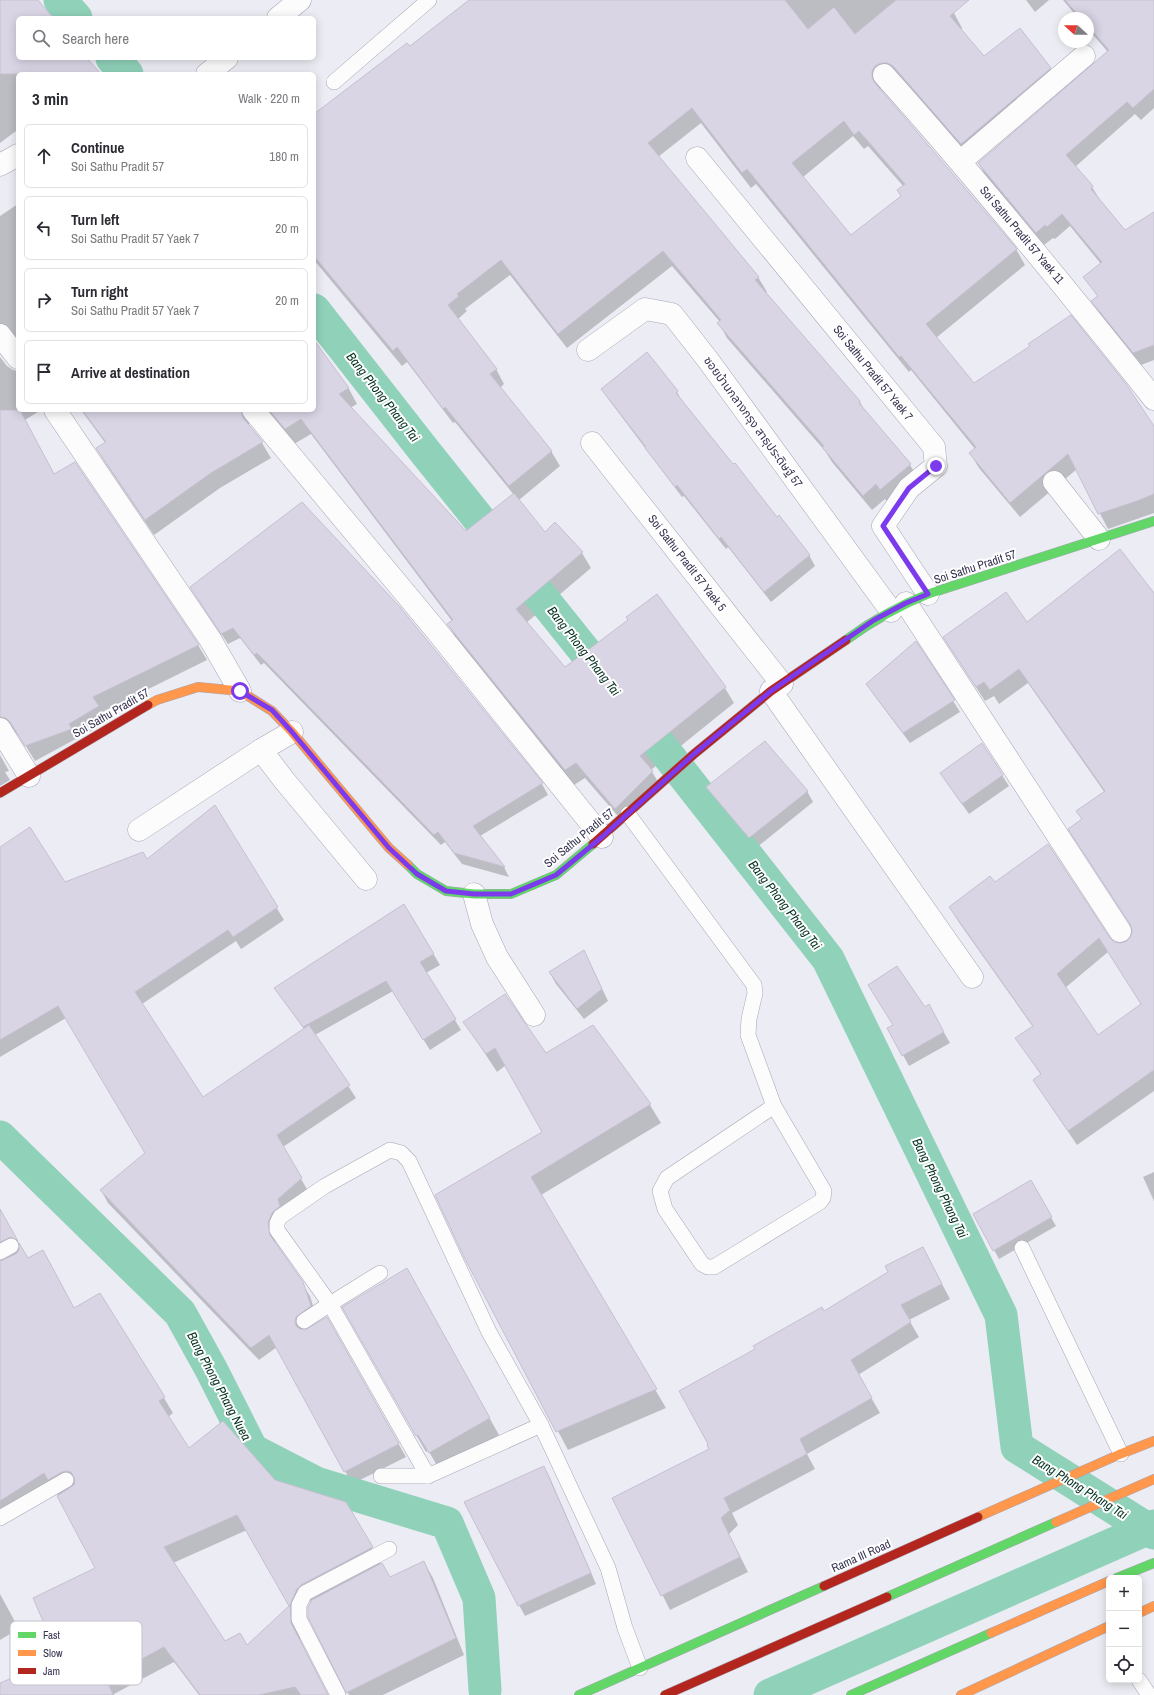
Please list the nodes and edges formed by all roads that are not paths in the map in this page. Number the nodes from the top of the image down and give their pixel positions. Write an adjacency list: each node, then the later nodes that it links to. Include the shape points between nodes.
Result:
1 (300, 0): 3 (street)
2 (429, 0): 8 (lane)
3 (280, 16)
4 (1084, 56): 11 (street)
5 (224, 60): 6 (street)
6 (210, 72)
7 (884, 75): 11 (street, Soi Sathu Pradit 57 Yaek 11)
8 (334, 82)
9 (16, 156): 12 (street)
10 (696, 158): 23 (street, Soi Sathu Pradit 57 Yaek 7, via 934,447 936,466 909,488 883,526)
11 (961, 161): 16 (street, Soi Sathu Pradit 57 Yaek 11)
12 (0, 165)
13 (0, 335): 15 (street)
14 (588, 350): 24 (street, ซอยบ้านกลางกรุง สาธุประดิษฐ์ 57, via 645,309 672,314)
15 (16, 355)
16 (1154, 399)
17 (56, 412): 26 (street, via 210,639)
18 (255, 412): 34 (street, via 435,629)
19 (592, 443): 25 (street, Soi Sathu Pradit 57 Yaek 5)
20 (1054, 482): 22 (street)
21 (1154, 521): 22 (main road, Soi Sathu Pradit 57)
22 (1099, 539): 23 (main road, Soi Sathu Pradit 57)
23 (928, 594): 24 (main road, Soi Sathu Pradit 57)
24 (899, 607): 25 (main road, Soi Sathu Pradit 57, via 874,620); 37 (street, ซอยบ้านกลางกรุง สาธุประดิษฐ์ 57)
25 (777, 688): 32 (main road, Soi Sathu Pradit 57, via 694,754); 38 (street, Soi Sathu Pradit 57 Yaek 5)
26 (240, 691): 28 (main road, Soi Sathu Pradit 57, via 272,710); 30 (main road, Soi Sathu Pradit 57, via 198,687 156,700)
27 (0, 729): 30 (street)
28 (292, 732): 29 (street); 36 (main road, Soi Sathu Pradit 57, via 389,848 417,874 446,891)
29 (262, 750): 33 (street); 35 (street)
30 (29, 776): 31 (main road, Soi Sathu Pradit 57)
31 (0, 793)
32 (628, 814): 34 (main road, Soi Sathu Pradit 57); 40 (lane, via 754,985 748,1035)
33 (139, 830)
34 (602, 837): 36 (main road, Soi Sathu Pradit 57, via 556,875 511,894)
35 (366, 879)
36 (474, 894): 39 (street, via 482,924 497,957)
37 (1120, 931)
38 (972, 977)
39 (534, 1015)
40 (774, 1106): 40 (lane, via 667,1178 660,1190 664,1209 702,1264 708,1267 714,1267 824,1198 824,1191)
41 (1022, 1248): 47 (lane)
42 (380, 1272): 43 (lane)
43 (330, 1304): 44 (lane); 45 (lane, via 277,1230 277,1223 280,1217 325,1186 390,1150 401,1153 409,1161 489,1332); 49 (lane)
44 (304, 1321)
45 (541, 1425): 49 (lane); 60 (lane, via 608,1568 625,1628)
46 (1154, 1441): 47 (main road, Rama III Road)
47 (1120, 1455): 60 (main road, Rama III Road)
48 (381, 1476): 49 (lane)
49 (428, 1476)
50 (1154, 1479): 64 (main road)
51 (66, 1480): 52 (lane)
52 (0, 1518)
53 (389, 1549): 62 (lane, via 305,1593 299,1605 299,1619)
54 (1154, 1563): 55 (main road)
55 (1124, 1575)
56 (1106, 1583): 65 (main road)
57 (1154, 1606): 58 (main road)
58 (1142, 1611)
59 (1106, 1631): 66 (main road)
60 (640, 1668): 63 (main road, Rama III Road)
61 (1141, 1683): 67 (lane)
62 (338, 1695)
63 (580, 1695)
64 (665, 1695)
65 (851, 1695)
66 (961, 1695)
67 (1149, 1695)

